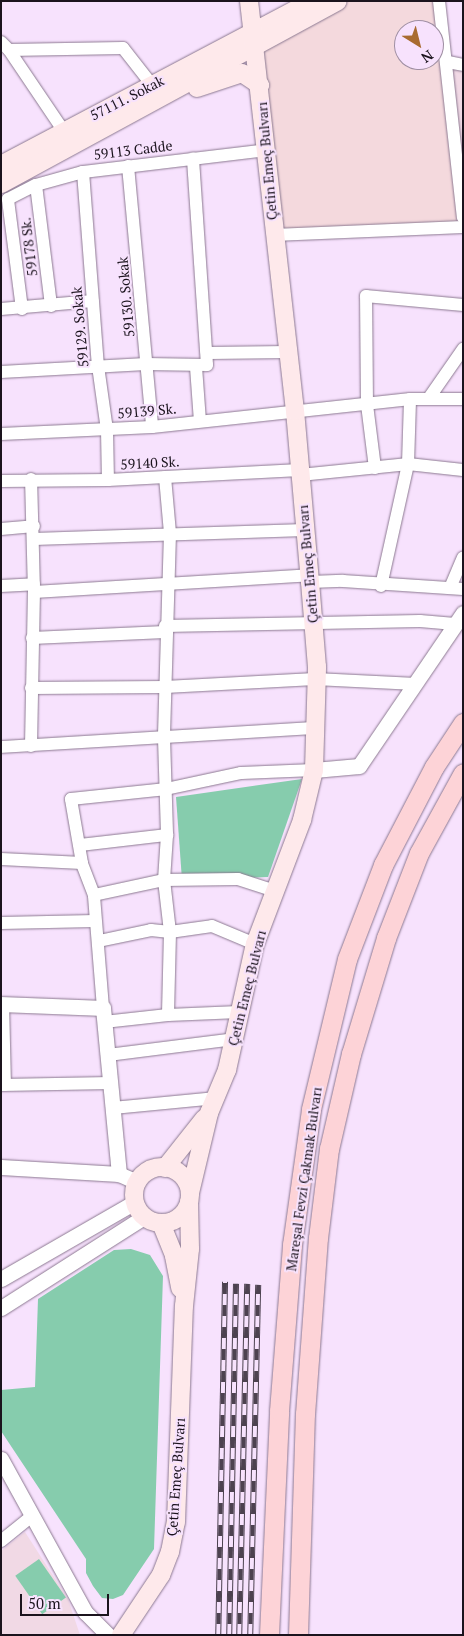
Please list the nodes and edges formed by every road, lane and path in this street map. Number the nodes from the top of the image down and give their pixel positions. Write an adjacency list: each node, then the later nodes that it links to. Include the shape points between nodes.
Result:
1 (249, 1): 5 (main road, Çetin Emeç Bulvarı)
2 (312, 1): 5 (main road)
3 (338, 1): 5 (main road)
4 (439, 1): 7 (street)
5 (254, 39): 9 (main road, Çetin Emeç Bulvarı); 10 (main road)
6 (5, 46): 10 (street, via 123,48); 11 (street)
7 (448, 62): 8 (street); 19 (street)
8 (463, 65)
9 (260, 85): 10 (main road, via 242,73); 12 (main road, Çetin Emeç Bulvarı)
10 (155, 92): 11 (main road, 57111. Sokak); 18 (main road)
11 (63, 130): 14 (main road, 57111. Sokak)
12 (267, 150): 13 (street, 59113 Cadde); 21 (main road, Çetin Emeç Bulvarı)
13 (193, 158): 15 (street, 59113 Cadde); 29 (street)
14 (1, 165)
15 (128, 166): 16 (street, 59113 Cadde); 30 (street, 59130. Sokak)
16 (83, 172): 17 (street, 59113 Cadde); 22 (street, 59129. Sokak)
17 (36, 185): 18 (street, 59113 Cadde); 24 (street, 59178 Sk.)
18 (4, 191): 25 (street)
19 (463, 218)
20 (463, 227): 21 (street)
21 (274, 235): 28 (main road, Çetin Emeç Bulvarı)
22 (93, 301): 24 (street); 31 (street, 59129. Sokak)
23 (463, 305): 37 (street, via 366,296)
24 (51, 306): 25 (street)
25 (22, 308): 26 (street)
26 (1, 309)
27 (463, 349): 34 (street)
28 (288, 352): 29 (street); 38 (main road, Çetin Emeç Bulvarı)
29 (209, 353): 32 (street, via 207,365)
30 (146, 364): 31 (street); 32 (street); 40 (street, 59130. Sokak)
31 (98, 366): 33 (street); 41 (street, 59129. Sokak)
32 (196, 367): 39 (street)
33 (1, 372)
34 (430, 398): 35 (street, 59139 Sk.); 36 (street, 59139 Sk.)
35 (410, 399): 37 (street, 59139 Sk.); 43 (street)
36 (463, 399)
37 (368, 405): 38 (street, 59139 Sk.); 44 (street)
38 (295, 412): 39 (street, 59139 Sk.); 46 (main road, Çetin Emeç Bulvarı)
39 (200, 421): 40 (street, 59139 Sk.)
40 (152, 427): 41 (street, 59139 Sk.)
41 (107, 430): 42 (street, 59139 Sk.); 49 (street, 59129. Sokak)
42 (1, 434)
43 (408, 464): 44 (street, 59140 Sk.); 45 (street, 59140 Sk.); 59 (street)
44 (376, 468): 46 (street, 59140 Sk.)
45 (463, 470)
46 (300, 472): 47 (street, 59140 Sk.); 52 (main road, Çetin Emeç Bulvarı)
47 (165, 477): 49 (street, 59140 Sk.); 54 (street)
48 (31, 479): 49 (street, 59140 Sk.); 50 (street, 59140 Sk.); 53 (street)
49 (108, 480)
50 (1, 481)
51 (1, 529): 53 (street)
52 (305, 530): 54 (street); 56 (main road, Çetin Emeç Bulvarı)
53 (34, 533): 54 (street); 60 (street)
54 (170, 533): 57 (street)
55 (463, 558): 61 (street)
56 (310, 578): 57 (street); 59 (street); 63 (main road, Çetin Emeç Bulvarı)
57 (168, 582): 60 (street); 64 (street)
58 (1, 586): 60 (street)
59 (381, 586): 61 (street)
60 (34, 588): 65 (street)
61 (456, 589)
62 (459, 618): 63 (street); 67 (street)
63 (313, 624): 64 (street); 66 (main road, Çetin Emeç Bulvarı)
64 (165, 629): 65 (street); 68 (street)
65 (32, 638): 69 (street)
66 (315, 679): 67 (street); 68 (street); 71 (main road, Çetin Emeç Bulvarı)
67 (416, 684): 75 (street, via 359,766)
68 (165, 687): 69 (street); 72 (street)
69 (31, 688): 73 (street)
70 (463, 723): 115 (main road, Mareşal Fevzi Çakmak Bulvarı, via 434,767 383,865 347,959 312,1109 292,1245 279,1411)
71 (315, 728): 72 (street); 75 (main road, Çetin Emeç Bulvarı)
72 (164, 738): 73 (street); 77 (street)
73 (31, 746): 74 (street)
74 (1, 748)
75 (314, 770): 77 (street, via 241,773); 83 (main road, Çetin Emeç Bulvarı, via 302,820)
76 (463, 773): 116 (main road, Mareşal Fevzi Çakmak Bulvarı, via 419,853 386,938 351,1054 329,1150 318,1238 305,1414)
77 (166, 789): 78 (street); 79 (street, via 72,799)
78 (167, 835): 79 (street); 82 (street)
79 (80, 845): 81 (street)
80 (1, 859): 81 (street)
81 (82, 862): 84 (street)
82 (164, 880): 83 (street, via 238,879); 84 (street); 87 (street)
83 (275, 891): 89 (main road, Çetin Emeç Bulvarı)
84 (94, 895): 85 (street)
85 (95, 920): 86 (street); 88 (street)
86 (1, 922)
87 (170, 932): 88 (street, via 151,930); 89 (street, via 212,926); 93 (street)
88 (98, 942): 92 (street)
89 (255, 944): 91 (main road, Çetin Emeç Bulvarı)
90 (2, 1004): 92 (street); 97 (street)
91 (240, 1012): 93 (street); 94 (main road, Çetin Emeç Bulvarı)
92 (104, 1015): 93 (street); 95 (street)
93 (168, 1015)
94 (234, 1039): 95 (street); 98 (main road, Çetin Emeç Bulvarı)
95 (108, 1055): 96 (street)
96 (111, 1083): 97 (street); 99 (street)
97 (3, 1085)
98 (213, 1105): 99 (street); 101 (main road, Çetin Emeç Bulvarı); 104 (main road, Çetin Emeç Bulvarı)
99 (113, 1108): 102 (street)
100 (1, 1167): 102 (street)
101 (165, 1168): 103 (main road, via 149,1170); 104 (main road, via 182,1176)
102 (119, 1174): 103 (street)
103 (138, 1182): 105 (main road)
104 (189, 1198): 106 (main road, via 178,1218); 108 (main road, Çetin Emeç Bulvarı, via 190,1249)
105 (135, 1202): 106 (main road); 107 (street)
106 (152, 1220): 108 (main road, Çetin Emeç Bulvarı, via 174,1256); 109 (street)
107 (1, 1279)
108 (184, 1306): 114 (main road, Çetin Emeç Bulvarı, via 176,1522 170,1552 160,1575)
109 (1, 1308)
110 (1, 1459): 111 (street)
111 (32, 1516): 112 (street); 113 (street, via 85,1612)
112 (1, 1541)
113 (108, 1635)
114 (121, 1635)
115 (270, 1635)
116 (298, 1635)

